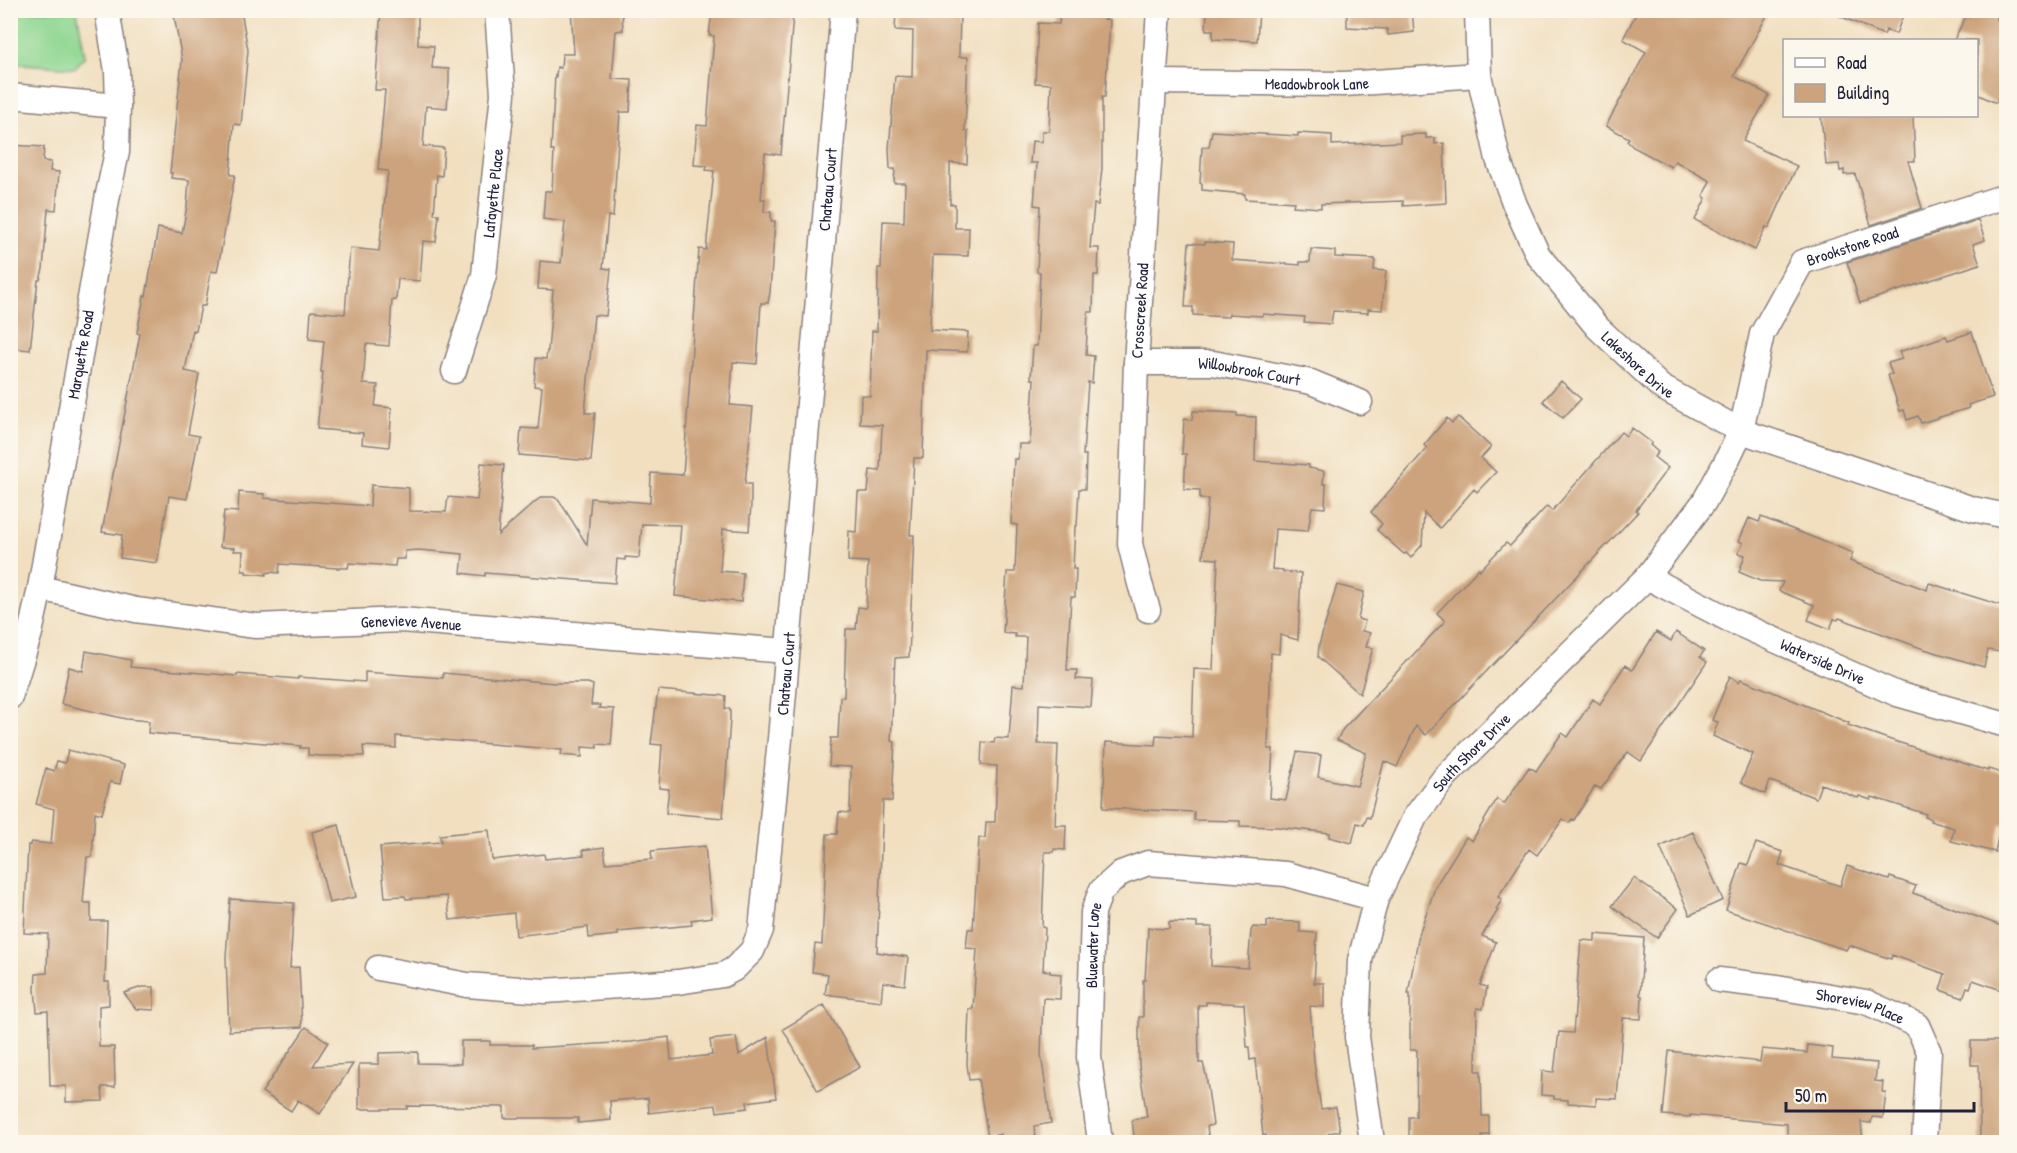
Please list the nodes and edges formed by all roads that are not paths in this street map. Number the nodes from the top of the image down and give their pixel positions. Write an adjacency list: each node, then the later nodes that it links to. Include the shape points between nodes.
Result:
1 (107, 10): 9 (street, Marquette Road)
2 (497, 10): 12 (street, Lafayette Place, via 503,94 484,274)
3 (843, 10): 19 (street, Chateau Court)
4 (1159, 10): 7 (street, Crosscreek Road)
5 (1478, 10): 6 (street, Lakeshore Drive)
6 (1479, 75): 7 (street, Meadowbrook Lane, via 1344,84); 14 (street, Lakeshore Drive, via 1498,159 1538,255 1597,327 1661,387)
7 (1155, 82): 11 (street, Crosscreek Road)
8 (10, 96): 9 (street)
9 (118, 106): 17 (street, Marquette Road, via 117,152)
10 (2007, 196): 14 (street, Brookstone Road, via 1802,262 1762,334)
11 (1136, 363): 13 (street, Willowbrook Court, via 1213,363 1311,382); 18 (street, Crosscreek Road, via 1130,544)
12 (454, 371)
13 (1360, 402)
14 (1741, 431): 15 (street, Lakeshore Drive, via 1973,509); 16 (street, South Shore Drive, via 1704,502)
15 (2007, 516)
16 (1647, 577): 21 (street, Waterside Drive, via 1730,620 1897,693); 22 (street, South Shore Drive, via 1446,777 1415,817)
17 (40, 588): 19 (street, Genevieve Avenue, via 136,610 256,626 401,620); 20 (street, Marquette Road)
18 (1148, 610)
19 (787, 651): 23 (street, Chateau Court, via 761,930 752,951 734,969 723,975 678,982 545,991 467,985)
20 (10, 697)
21 (2007, 725)
22 (1376, 899): 25 (street, Bluewater Lane, via 1286,874 1148,863 1121,873 1101,891 1093,912 1089,1057); 26 (street, South Shore Drive, via 1360,960 1357,1036)
23 (378, 968)
24 (1719, 980): 27 (street, Shoreview Place, via 1866,1002 1917,1025 1929,1052)
25 (1100, 1143)
26 (1372, 1143)
27 (1924, 1143)

